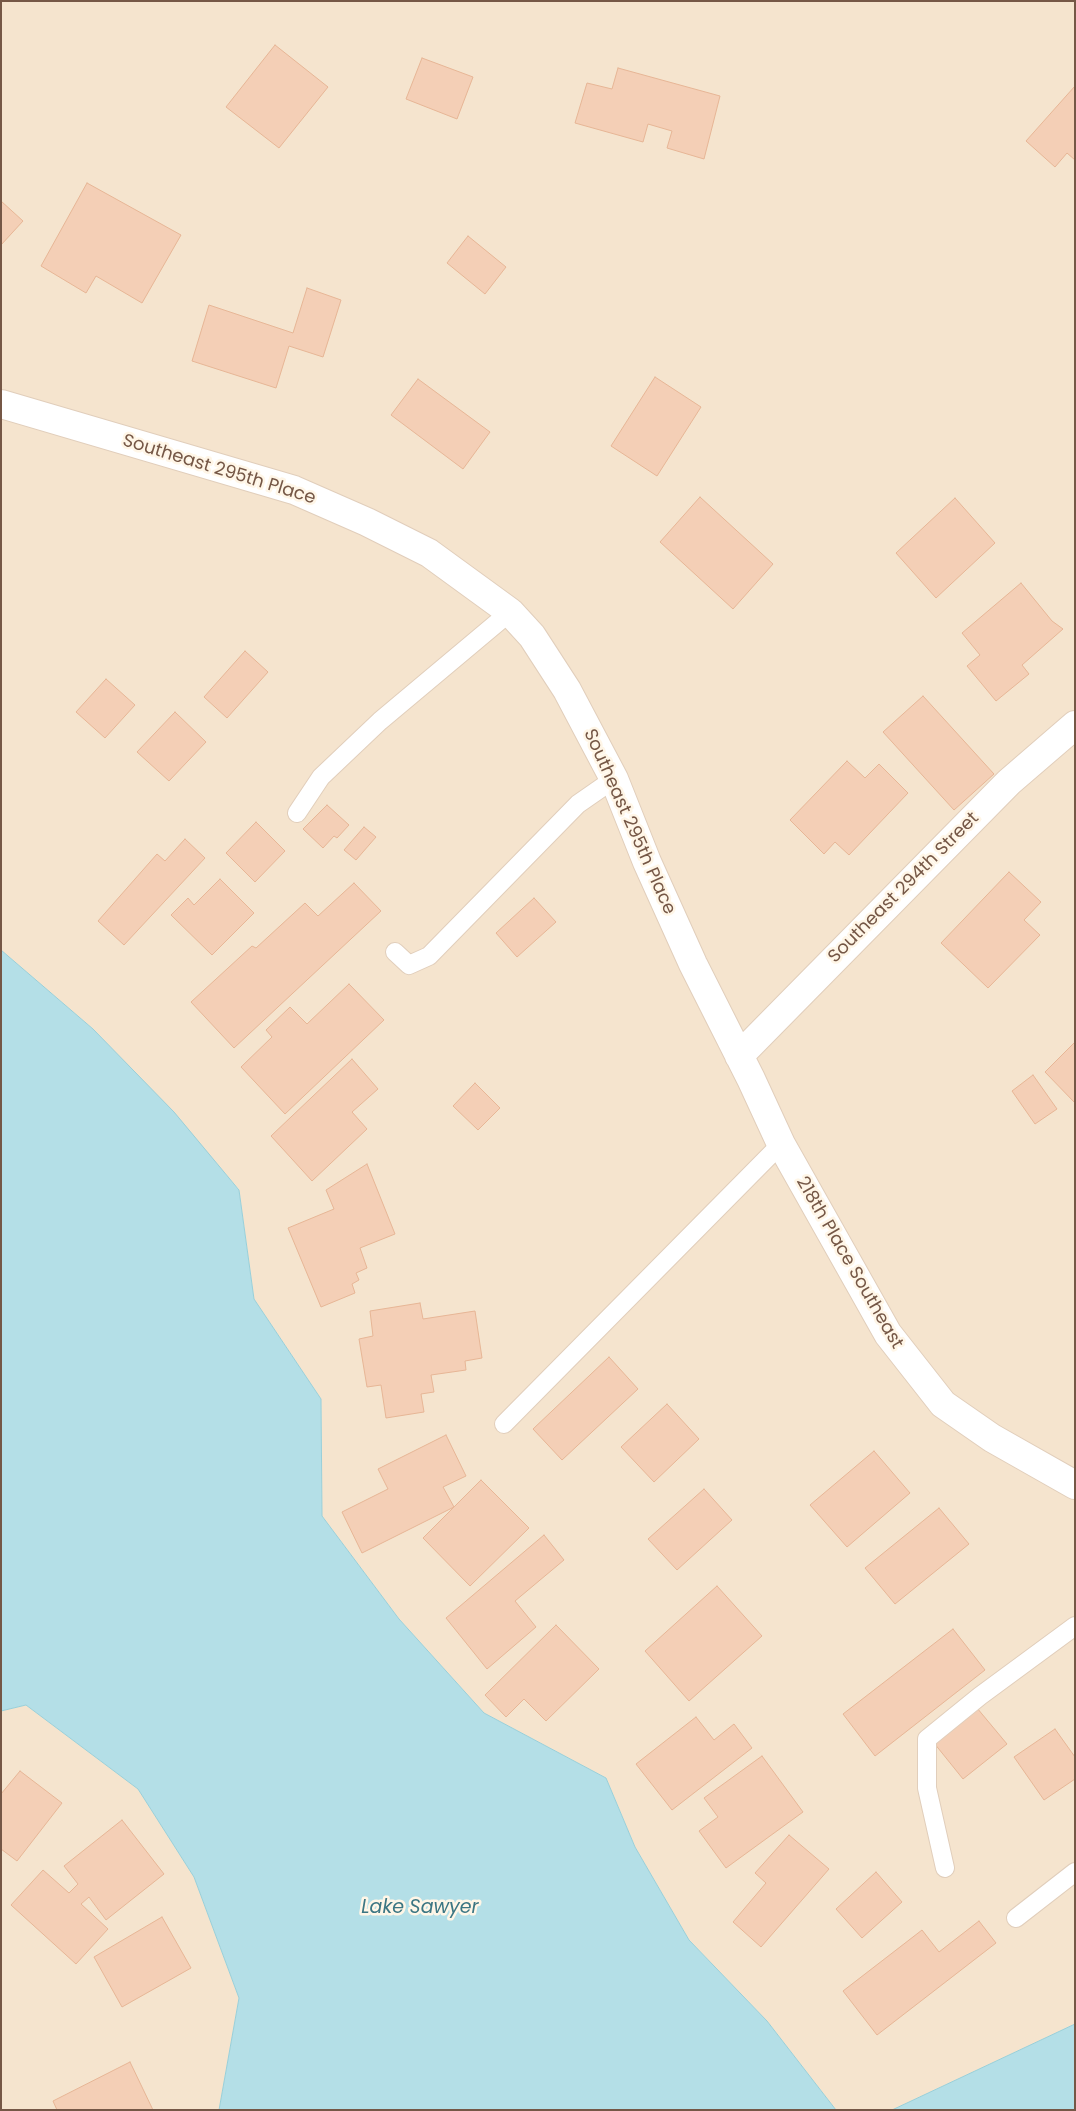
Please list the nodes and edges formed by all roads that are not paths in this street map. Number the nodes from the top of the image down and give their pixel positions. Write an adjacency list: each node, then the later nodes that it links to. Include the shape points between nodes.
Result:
1 (1, 404): 2 (street, Southeast 295th Place, via 294,490 429,553)
2 (510, 612): 4 (street, Southeast 295th Place, via 532,636 568,690); 5 (lane, via 380,721 328,770)
3 (1075, 725): 7 (street, Southeast 294th Street, via 1009,782)
4 (614, 779): 6 (lane, via 578,804 429,956 408,965); 7 (street, Southeast 295th Place, via 692,964)
5 (297, 813)
6 (395, 952)
7 (739, 1056): 8 (street, 218th Place Southeast)
8 (781, 1144): 9 (lane); 10 (street, 218th Place Southeast, via 888,1334 942,1404 992,1438)
9 (504, 1424)
10 (1075, 1485)
11 (1075, 1626): 12 (lane, via 927,1739 927,1788)
12 (945, 1868)
13 (1075, 1872): 14 (lane)
14 (1016, 1918)

